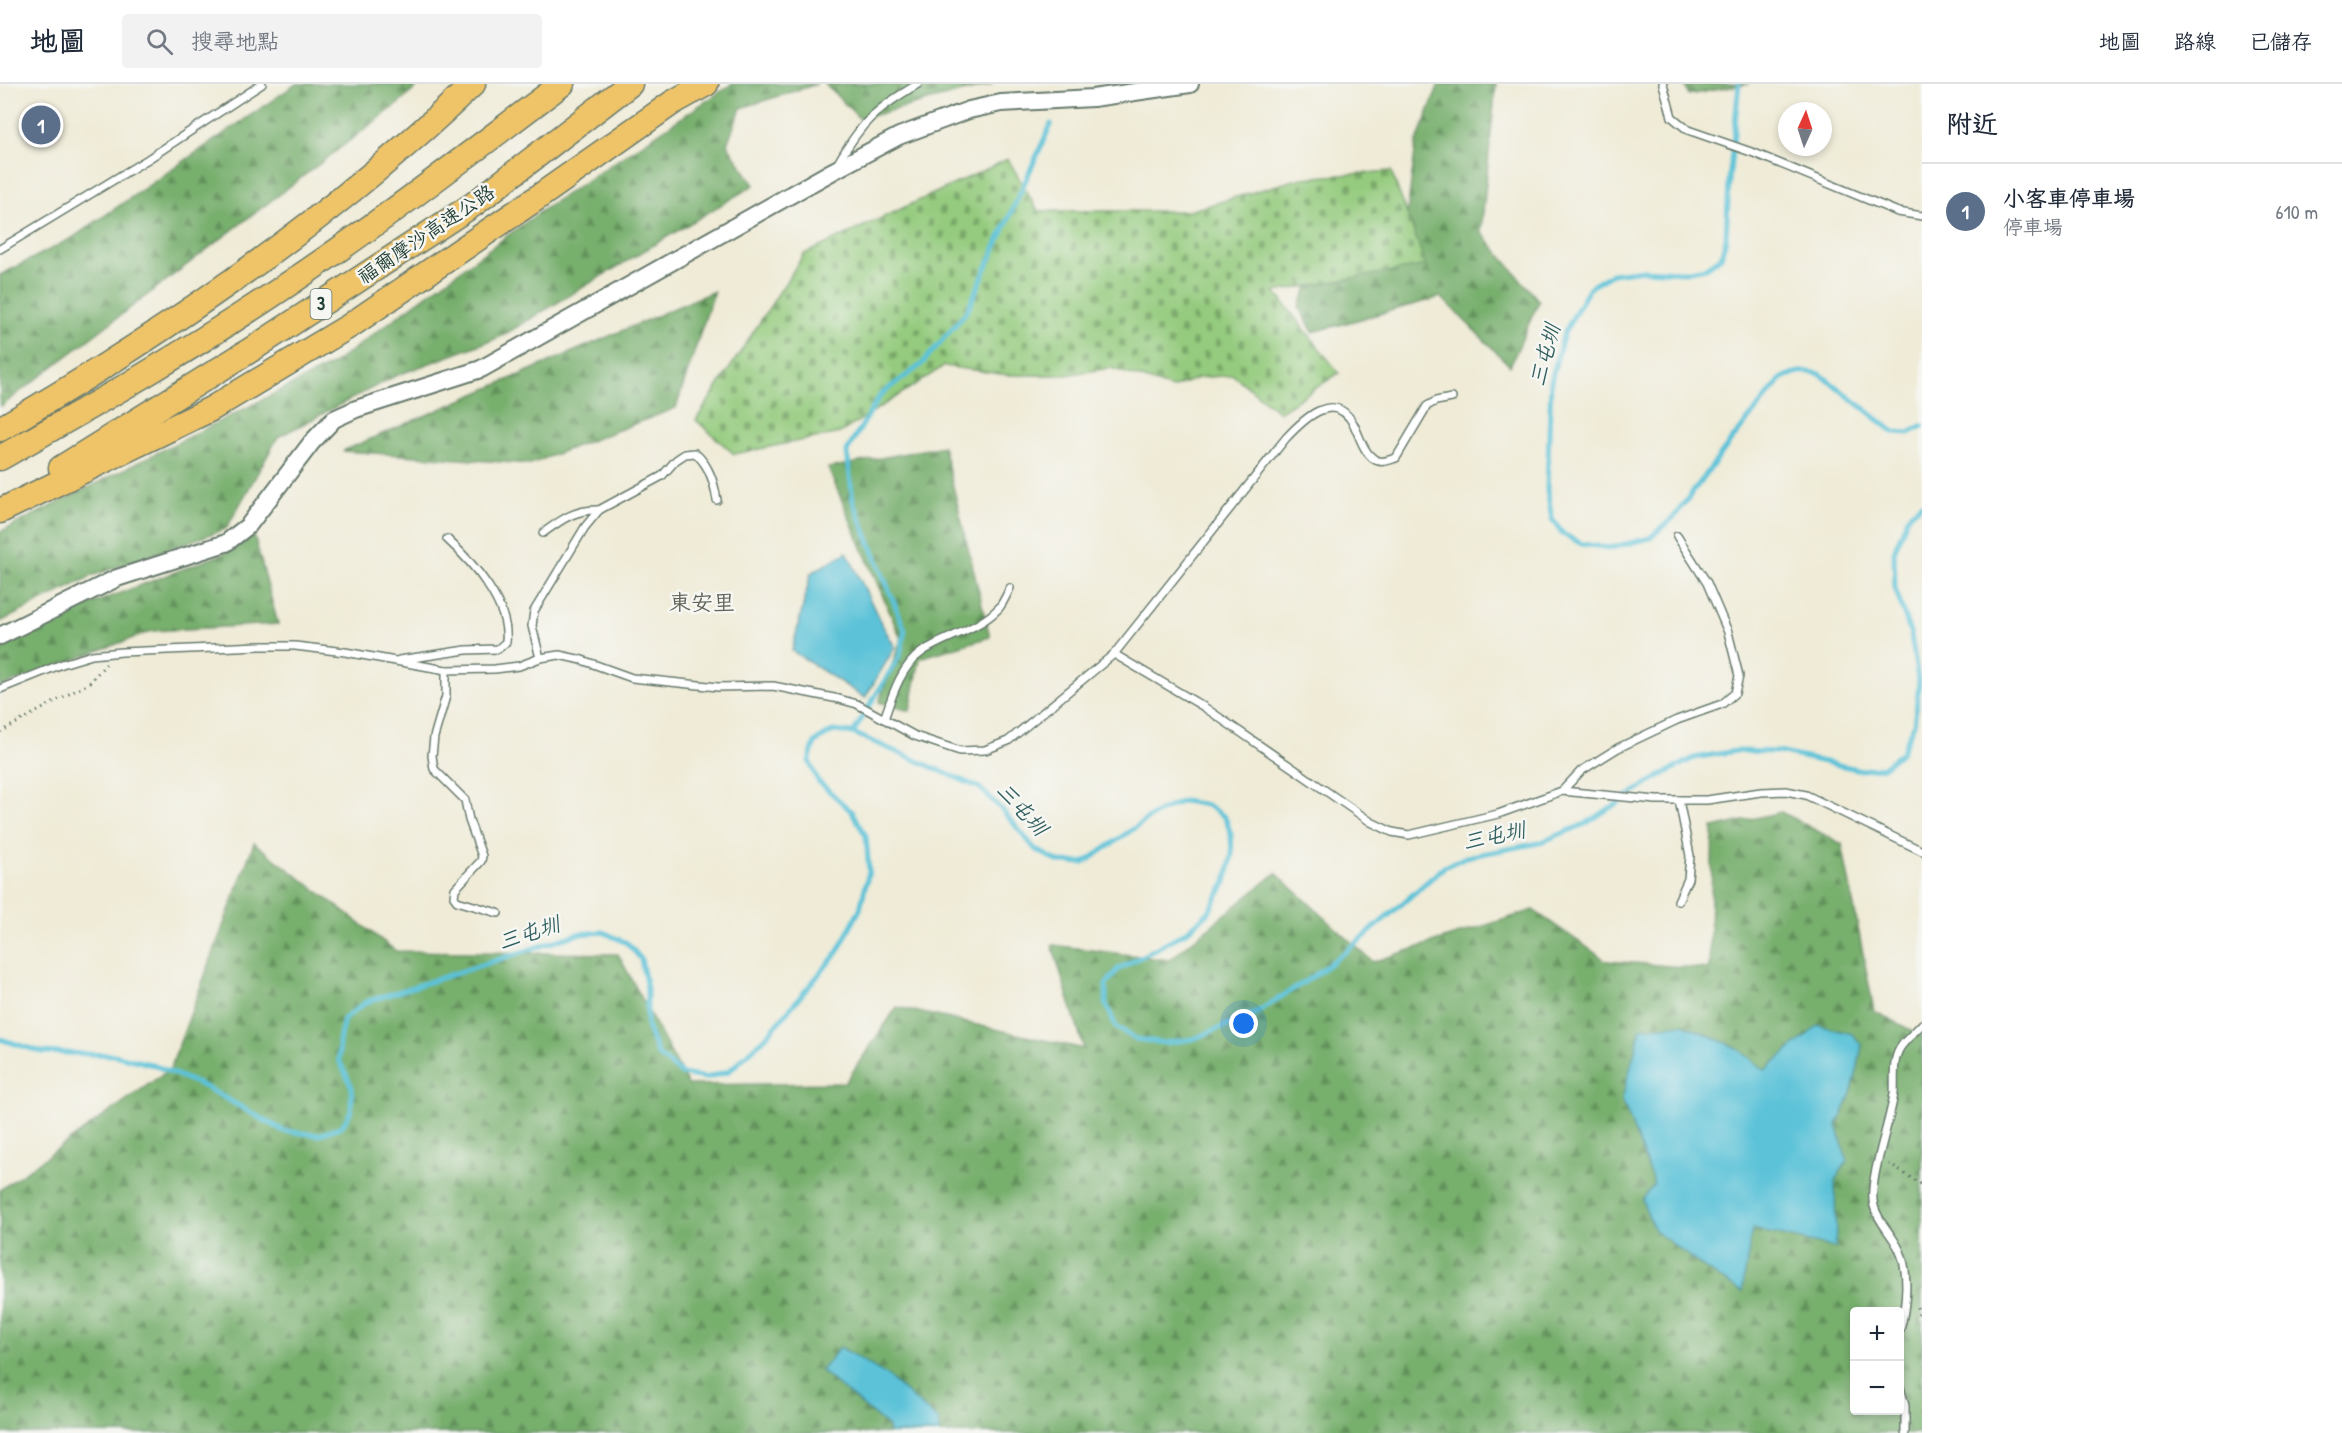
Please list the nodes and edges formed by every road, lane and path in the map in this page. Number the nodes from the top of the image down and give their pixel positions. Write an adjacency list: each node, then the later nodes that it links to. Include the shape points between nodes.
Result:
1 (262, 84): 11 (lane)
2 (473, 84): 13 (highway, via 290,240 89,378)
3 (562, 84): 14 (highway, 福爾摩沙高速公路 / 3, via 284,287 110,397)
4 (630, 84): 16 (highway, 福爾摩沙高速公路 / 3, via 474,204 257,346)
5 (706, 84): 18 (highway, via 672,103 341,331 211,409)
6 (918, 84): 9 (lane, via 886,103 861,126)
7 (1190, 84): 9 (street, via 1094,98 1001,103 969,110 899,136)
8 (1663, 84): 10 (lane, via 1672,117 1688,130 1898,212)
9 (833, 171): 23 (street, via 481,369 334,419 248,526 226,543 117,578)
10 (1922, 216)
11 (0, 249)
12 (1452, 398): 25 (lane, via 1426,406 1396,458 1385,462 1374,459 1341,410 1324,409 1307,416)
13 (0, 429)
14 (0, 458)
15 (717, 500): 17 (lane, via 704,460 695,453 685,454 662,476)
16 (0, 506)
17 (599, 510): 19 (lane, via 570,514); 26 (lane, via 534,610 532,626)
18 (0, 511)
19 (543, 533)
20 (1677, 536): 32 (lane, via 1707,583 1728,632 1739,676 1735,693 1722,704 1618,748 1581,771)
21 (447, 539): 27 (lane, via 472,563 494,597 508,628 506,642 498,649)
22 (1010, 588): 30 (lane, via 999,608 983,620 921,652 905,670)
23 (0, 636)
24 (111, 653): 27 (lane, via 295,646); 29 (lane, via 62,664); 31 (path, via 104,668 89,682)
25 (1114, 654): 30 (lane, via 1008,741 986,750 960,752 915,736); 32 (lane, via 1204,707 1371,822 1392,832 1408,834 1498,814)
26 (540, 658): 28 (lane, via 519,666); 30 (lane, via 559,655 632,678 675,684 773,686 857,704)
27 (390, 661): 28 (lane)
28 (446, 670): 36 (lane, via 446,696 433,746 434,769 465,800 482,856 455,889 454,897)
29 (0, 689)
30 (884, 719)
31 (0, 732)
32 (1563, 792): 33 (lane)
33 (1678, 800): 34 (lane, via 1778,792 1806,795); 35 (lane, via 1690,856 1688,879)
34 (1922, 851)
35 (1678, 901)
36 (498, 913)
37 (1922, 1024): 38 (lane, via 1900,1048)
38 (1880, 1158): 39 (path); 40 (lane, via 1873,1204 1900,1250 1905,1271)
39 (1922, 1185)
40 (1904, 1307)
41 (1904, 1404): 42 (lane)
42 (1905, 1433)

